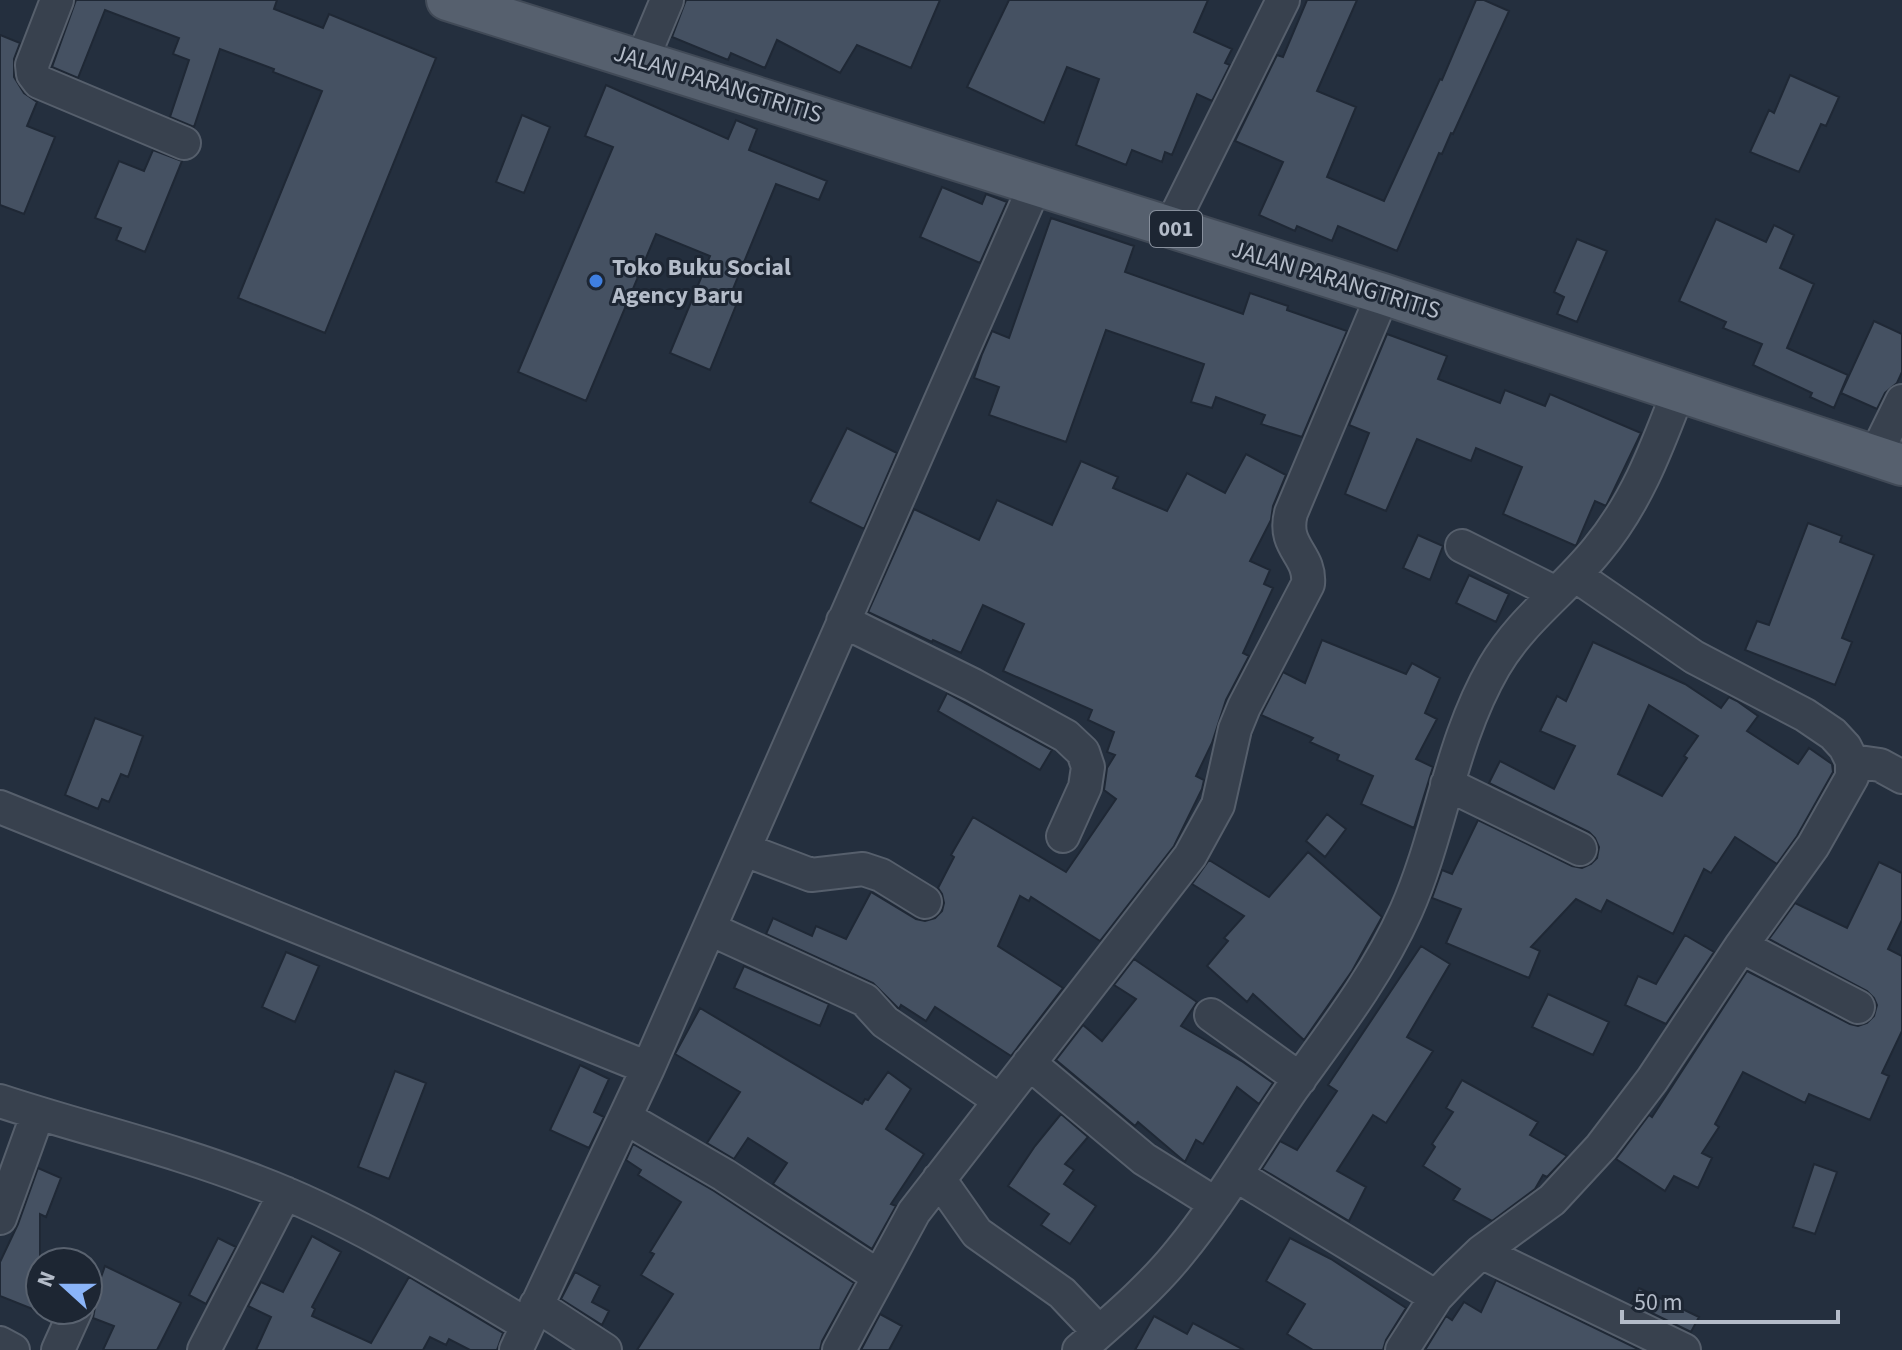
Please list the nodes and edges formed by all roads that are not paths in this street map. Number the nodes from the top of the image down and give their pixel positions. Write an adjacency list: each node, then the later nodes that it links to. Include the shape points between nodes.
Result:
1 (57, 0): 6 (street, via 32,65 39,82)
2 (447, 0): 5 (main road, JALAN PARANGTRITIS / 001)
3 (667, 0): 5 (street)
4 (1283, 0): 8 (street)
5 (642, 60): 7 (main road, JALAN PARANGTRITIS / 001)
6 (184, 143)
7 (1036, 183): 8 (main road, JALAN PARANGTRITIS / 001); 15 (street)
8 (1170, 228): 9 (main road, JALAN PARANGTRITIS / 001)
9 (1383, 294): 10 (main road, JALAN PARANGTRITIS / 001); 28 (street, via 1291,513 1289,537 1308,569 1308,584 1235,729 1218,805 1190,856)
10 (1679, 390): 12 (main road, JALAN PARANGTRITIS / 001); 14 (street, via 1627,511)
11 (1902, 401): 12 (street)
12 (1888, 460)
13 (1462, 546): 14 (street)
14 (1565, 584): 16 (street, via 1805,715 1833,734); 18 (street, via 1523,625 1493,668)
15 (843, 621): 20 (street, via 973,685 1066,736 1083,752 1088,767 1085,787); 22 (street)
16 (1852, 761): 17 (street, via 1880,765); 25 (street, via 1852,777 1813,846)
17 (1902, 777)
18 (1447, 784): 21 (street); 30 (street, via 1419,879 1390,944)
19 (0, 807): 29 (street)
20 (1063, 836)
21 (1580, 849)
22 (745, 850): 23 (street, via 811,875 863,869); 24 (street)
23 (925, 902)
24 (710, 929): 29 (street); 31 (street, via 865,1000 885,1022)
25 (1741, 946): 26 (street); 40 (street, via 1601,1147 1552,1200)
26 (1858, 1007)
27 (1211, 1015): 30 (street)
28 (1029, 1063): 31 (street); 38 (street, via 1144,1159)
29 (648, 1068): 34 (street)
30 (1300, 1079): 35 (street)
31 (999, 1100): 36 (street)
32 (0, 1101): 33 (street)
33 (38, 1113): 37 (street, via 185,1156); 39 (street)
34 (626, 1118): 41 (street, via 712,1167); 44 (street)
35 (1236, 1175): 38 (street); 42 (street)
36 (939, 1179): 41 (street); 45 (street, via 977,1233 1062,1293)
37 (285, 1193): 44 (street, via 427,1265); 49 (street)
38 (1216, 1204): 45 (street, via 1168,1265)
39 (0, 1218)
40 (1481, 1252): 42 (street); 53 (street)
41 (878, 1276): 51 (street)
42 (1436, 1297): 52 (street)
43 (69, 1326): 48 (street)
44 (526, 1327): 50 (street)
45 (1089, 1341)
46 (0, 1343): 47 (street)
47 (13, 1350)
48 (58, 1350)
49 (204, 1350)
50 (605, 1350)
51 (839, 1350)
52 (1402, 1350)
53 (1684, 1350)

